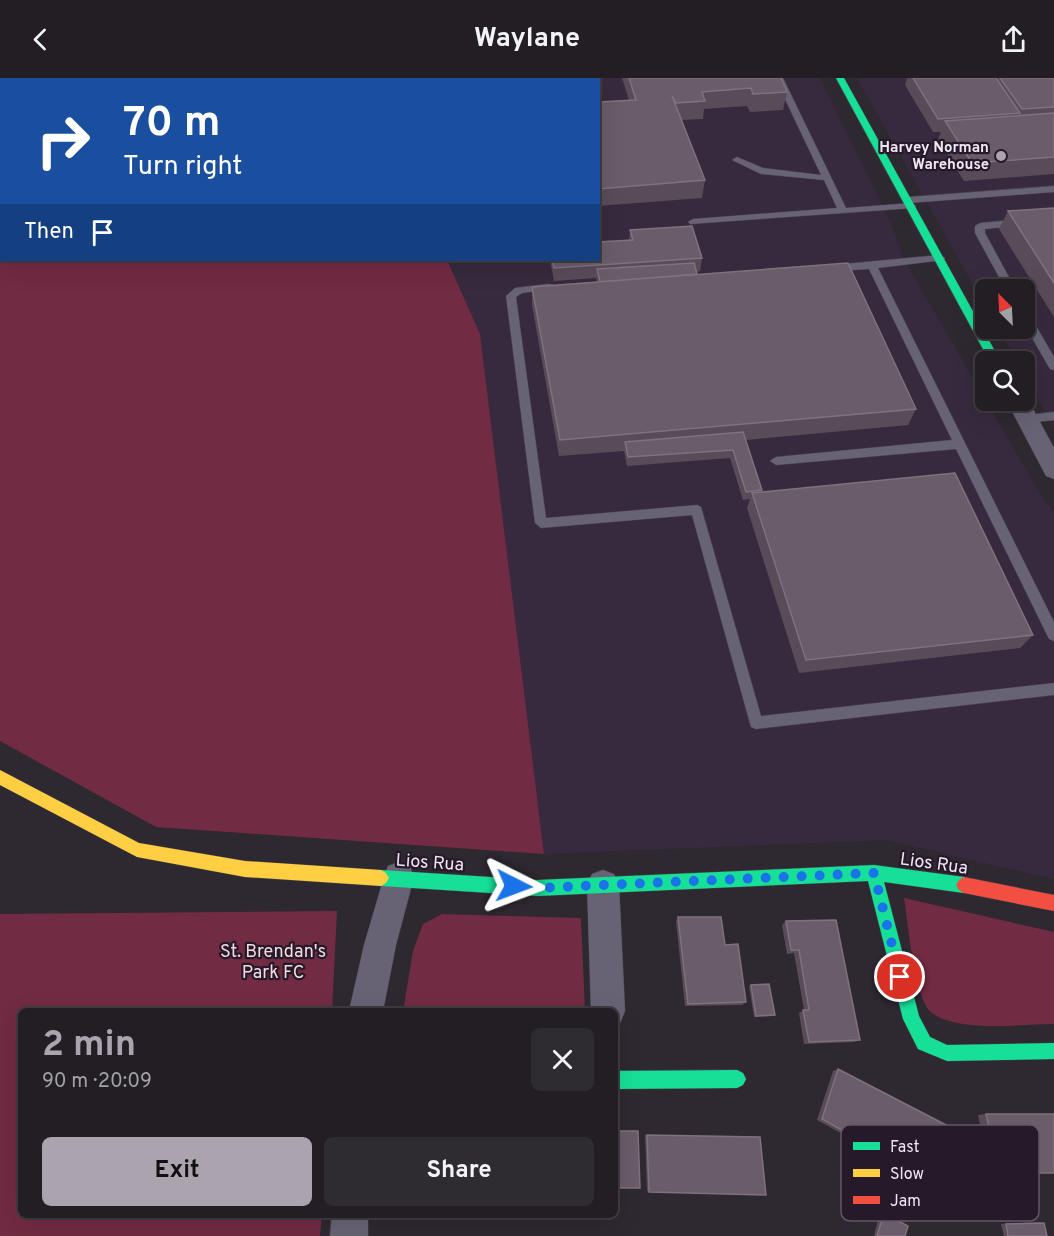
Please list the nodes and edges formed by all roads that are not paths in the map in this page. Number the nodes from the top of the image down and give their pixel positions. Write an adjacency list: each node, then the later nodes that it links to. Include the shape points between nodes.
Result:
1 (779, 78): 4 (lane)
2 (840, 78): 6 (street)
3 (737, 160): 4 (lane, via 761,171)
4 (827, 178): 7 (lane)
5 (1054, 189): 6 (lane)
6 (910, 203): 7 (lane); 10 (street)
7 (843, 211): 9 (lane)
8 (1054, 219): 13 (lane, via 980,226)
9 (693, 222)
10 (940, 258): 11 (lane); 16 (street)
11 (872, 265): 12 (lane); 21 (lane)
12 (824, 268)
13 (1005, 279)
14 (564, 286): 25 (lane, via 519,290 511,296 541,523 697,510 756,723)
15 (1035, 333): 17 (lane)
16 (990, 351)
17 (1054, 366)
18 (1023, 411): 23 (street)
19 (1027, 411): 20 (lane)
20 (1054, 417)
21 (959, 444): 22 (lane); 24 (lane)
22 (776, 460)
23 (1054, 470)
24 (1054, 635)
25 (1054, 689)
26 (0, 777): 28 (street, Lios Rua, via 137,850 245,869)
27 (874, 873): 29 (street, Lios Rua); 30 (street, Lios Rua, via 990,889); 33 (street, via 910,1019 924,1042 947,1053)
28 (399, 877): 29 (street, Lios Rua, via 537,888); 31 (street)
29 (603, 885): 32 (street)
30 (1054, 903)
31 (367, 1008)
32 (608, 1008)
33 (1054, 1051)
34 (737, 1079): 35 (street)
35 (618, 1080)
36 (350, 1218): 37 (street)
37 (349, 1236)

